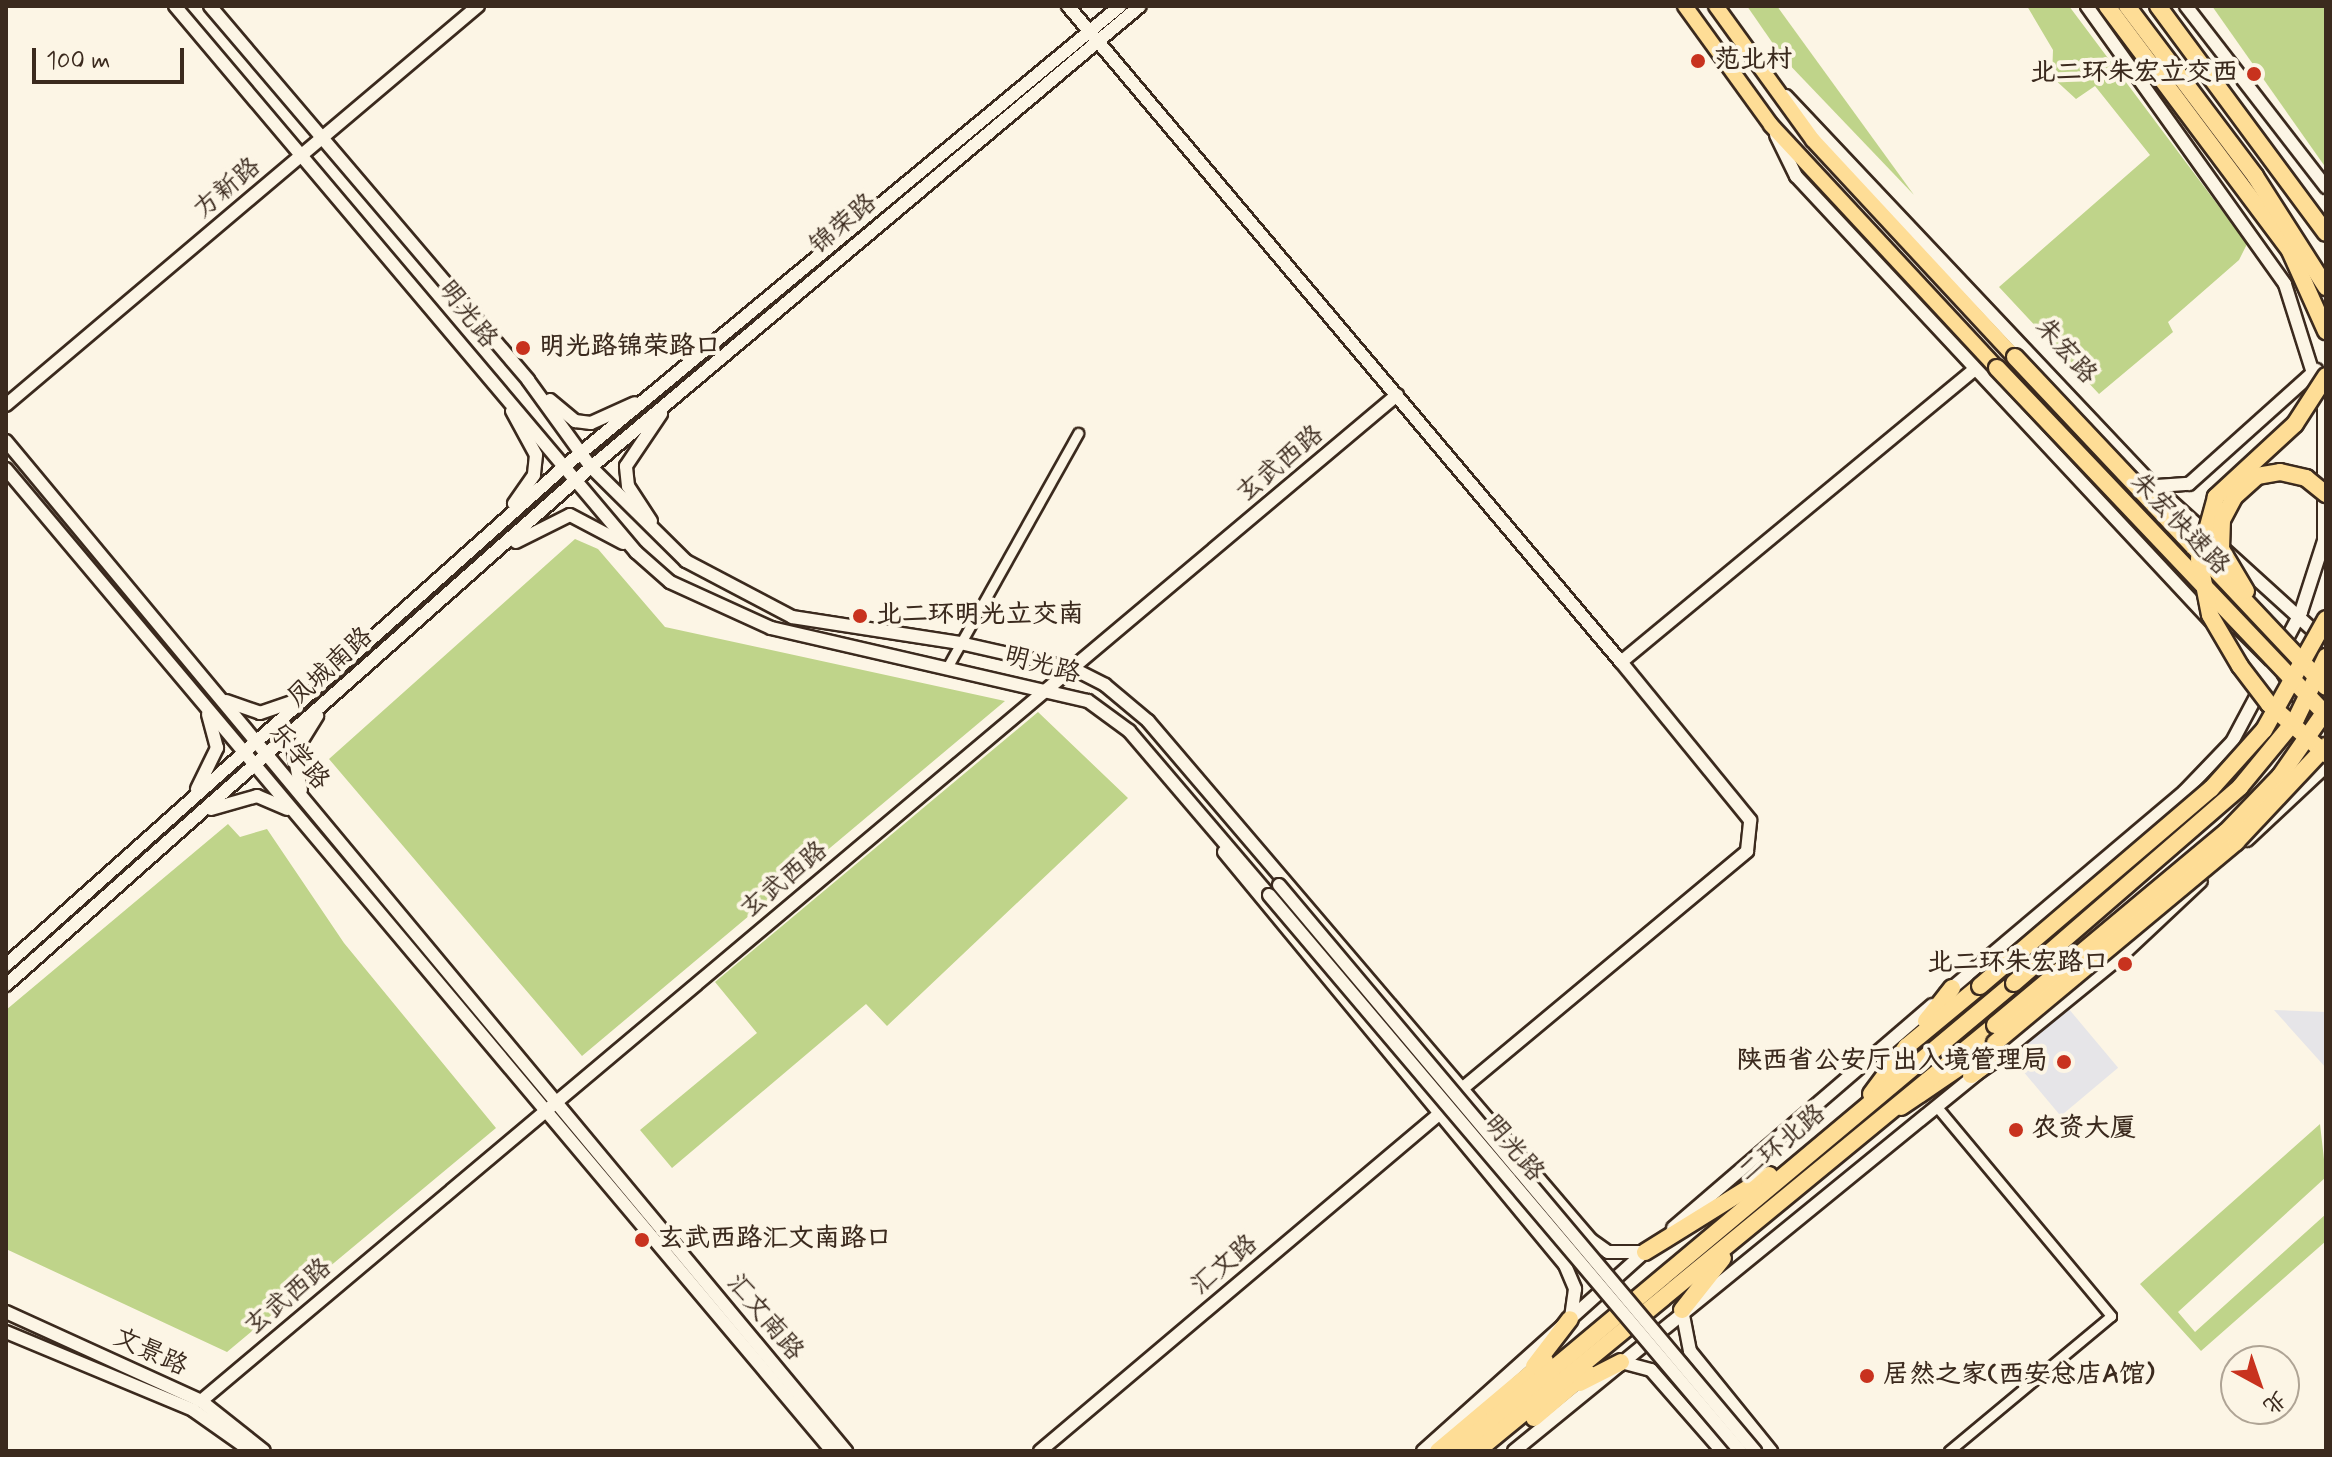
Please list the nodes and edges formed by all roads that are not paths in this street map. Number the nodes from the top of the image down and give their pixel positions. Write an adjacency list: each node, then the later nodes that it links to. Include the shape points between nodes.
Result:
1 (175, 6): 18 (main road, 明光路)
2 (210, 6): 17 (main road, 明光路)
3 (478, 6): 17 (main road, 方新路)
4 (1068, 6): 14 (main road)
5 (1120, 6): 14 (main road, 锦荣路)
6 (1140, 6): 14 (main road, 锦荣路)
7 (1685, 6): 16 (main road)
8 (1716, 6): 15 (main road, 朱宏路)
9 (2087, 6): 26 (main road, via 2248,223 2285,284)
10 (2107, 6): 22 (highway, via 2290,251)
11 (2127, 6): 21 (highway, via 2255,176)
12 (2158, 6): 20 (highway)
13 (2186, 6): 19 (main road)
14 (1094, 36): 27 (main road, 锦荣路); 29 (main road, 锦荣路); 31 (main road)
15 (1776, 87): 23 (main road, 朱宏路, via 1917,258); 41 (main road, 朱宏路)
16 (1771, 125): 24 (main road); 25 (main road, via 1796,176)
17 (320, 139): 18 (main road, 方新路); 28 (main road, 明光路)
18 (302, 154): 30 (main road, 明光路); 32 (main road, 方新路)
19 (2326, 187)
20 (2326, 233)
21 (2326, 287)
22 (2326, 331)
23 (2015, 357): 50 (highway, 朱宏快速路, bridge)
24 (1997, 368): 65 (highway, 朱宏快速路, bridge)
25 (1974, 370): 55 (main road); 58 (main road)
26 (2321, 373): 34 (main road); 41 (main road, via 2189,484); 70 (highway, bridge, via 2295,424 2216,497 2199,559 2210,615 2240,666 2269,704)
27 (675, 378): 28 (main road, via 591,423 569,417); 36 (main road, 锦荣路)
28 (528, 380): 36 (main road, 明光路)
29 (679, 392): 38 (main road, 锦荣路); 45 (main road, via 626,466 628,486)
30 (502, 394): 37 (main road, 明光路); 43 (main road, via 536,464)
31 (1397, 395): 55 (main road); 57 (main road, 玄武西路)
32 (6, 405)
33 (1078, 433): 53 (street)
34 (2326, 437): 44 (main road)
35 (6, 441): 62 (main road, 乐学路)
36 (582, 455): 37 (main road, 锦荣路); 38 (main road, 明光路)
37 (565, 466): 40 (main road, 明光路); 43 (main road, 凤城南路)
38 (591, 467): 40 (main road, 锦荣路); 45 (main road, 明光路)
39 (6, 469): 64 (main road, 乐学路)
40 (577, 479): 46 (main road, 明光路); 48 (main road, 凤城南路)
41 (2153, 485): 49 (main road, 朱宏路)
42 (2326, 494): 50 (highway, bridge, via 2294,473 2269,473 2245,485 2226,509 2221,549)
43 (497, 527): 59 (main road, 凤城南路)
44 (2324, 541): 47 (main road); 49 (main road)
45 (666, 543): 53 (main road, 明光路, via 772,610)
46 (636, 552): 48 (main road, via 570,515); 56 (main road, 明光路, via 679,588 725,613 807,638)
47 (2326, 559)
48 (480, 565): 63 (main road, 凤城南路)
49 (2301, 612): 52 (main road, 朱宏路); 58 (main road)
50 (2261, 617): 60 (highway, 朱宏快速路, bridge)
51 (2326, 619): 82 (highway, bridge, via 2264,730 2211,789)
52 (2326, 642)
53 (960, 643): 56 (street); 57 (main road, 明光路)
54 (2326, 657): 87 (highway, 二环北路, bridge, via 2296,719 2240,787)
55 (1621, 662): 84 (main road, via 1750,820 1747,851)
56 (948, 666): 61 (main road, 明光路)
57 (1074, 669): 61 (main road, 玄武西路); 75 (main road, 明光路, via 1148,721)
58 (2270, 680): 72 (main road); 81 (main road, via 2232,742 2184,792)
59 (321, 686): 62 (main road, via 260,713); 66 (main road, 凤城南路)
60 (2326, 687)
61 (1049, 688): 78 (main road, 明光路, via 1088,701 1129,731); 85 (main road, 玄武西路)
62 (217, 693): 66 (main road, 乐学路)
63 (331, 697): 69 (main road, 凤城南路); 74 (main road, via 294,753 298,784)
64 (203, 704): 68 (main road, 乐学路); 73 (main road, via 215,759)
65 (2326, 713): 89 (highway, 二环北路, bridge, via 2245,814)
66 (257, 742): 68 (main road, 凤城南路); 69 (main road, 乐学路)
67 (2326, 746): 83 (highway, bridge, via 2236,842)
68 (245, 754): 71 (main road, 乐学路); 73 (main road, 凤城南路)
69 (267, 754): 71 (main road, 凤城南路); 74 (main road, 乐学路)
70 (2326, 754)
71 (254, 765): 76 (main road, 凤城南路); 77 (main road, 乐学路)
72 (2326, 767): 83 (main road, via 2119,958)
73 (187, 804): 79 (main road, 凤城南路)
74 (311, 806): 85 (main road, 乐学路)
75 (1225, 815): 84 (main road, 明光路); 116 (main road, 明光路, bridge)
76 (197, 816): 77 (main road, via 257,796); 80 (main road, 凤城南路)
77 (298, 817): 85 (main road, 乐学路)
78 (1202, 819): 88 (main road, via 1241,879); 115 (main road, 明光路, bridge)
79 (6, 965)
80 (6, 985)
81 (1952, 988): 82 (highway); 93 (main road)
82 (1906, 1047): 87 (highway)
83 (1996, 1051): 86 (main road); 89 (highway, via 1922,1097)
84 (1463, 1088): 93 (main road, 明光路, via 1600,1249)
85 (551, 1106): 102 (main road, 玄武西路); 105 (main road, 汇文南路); 106 (main road, 汇文南路)
86 (1937, 1107): 95 (main road); 118 (street, via 2111,1316)
87 (1857, 1113): 91 (highway, 二环北路)
88 (1439, 1114): 97 (main road, via 1565,1265 1576,1301); 107 (main road, 汇文路)
89 (1881, 1115): 90 (highway, 二环北路)
90 (1859, 1133): 94 (highway, via 1827,1171); 111 (highway, 二环北路)
91 (1815, 1147): 92 (highway); 110 (highway, 二环北路)
92 (1754, 1184): 93 (highway); 101 (highway)
93 (1645, 1252): 97 (main road)
94 (1723, 1258): 95 (highway); 100 (highway)
95 (1682, 1310): 99 (main road); 117 (main road, via 1690,1351)
96 (6, 1312): 102 (main road, 文景路)
97 (1570, 1319): 101 (highway); 108 (main road)
98 (6, 1332): 103 (main road, 文景路, via 193,1410)
99 (1621, 1362): 100 (highway); 113 (main road); 114 (main road, via 1651,1370)
100 (1568, 1390): 112 (highway)
101 (1506, 1393): 109 (highway)
102 (201, 1401): 104 (main road, 文景路)
103 (251, 1451)
104 (264, 1451)
105 (832, 1451)
106 (846, 1451)
107 (1040, 1451)
108 (1423, 1451)
109 (1438, 1451)
110 (1455, 1451)
111 (1477, 1451)
112 (1492, 1451)
113 (1514, 1451)
114 (1722, 1451)
115 (1740, 1451)
116 (1755, 1451)
117 (1771, 1451)
118 (1949, 1451)

